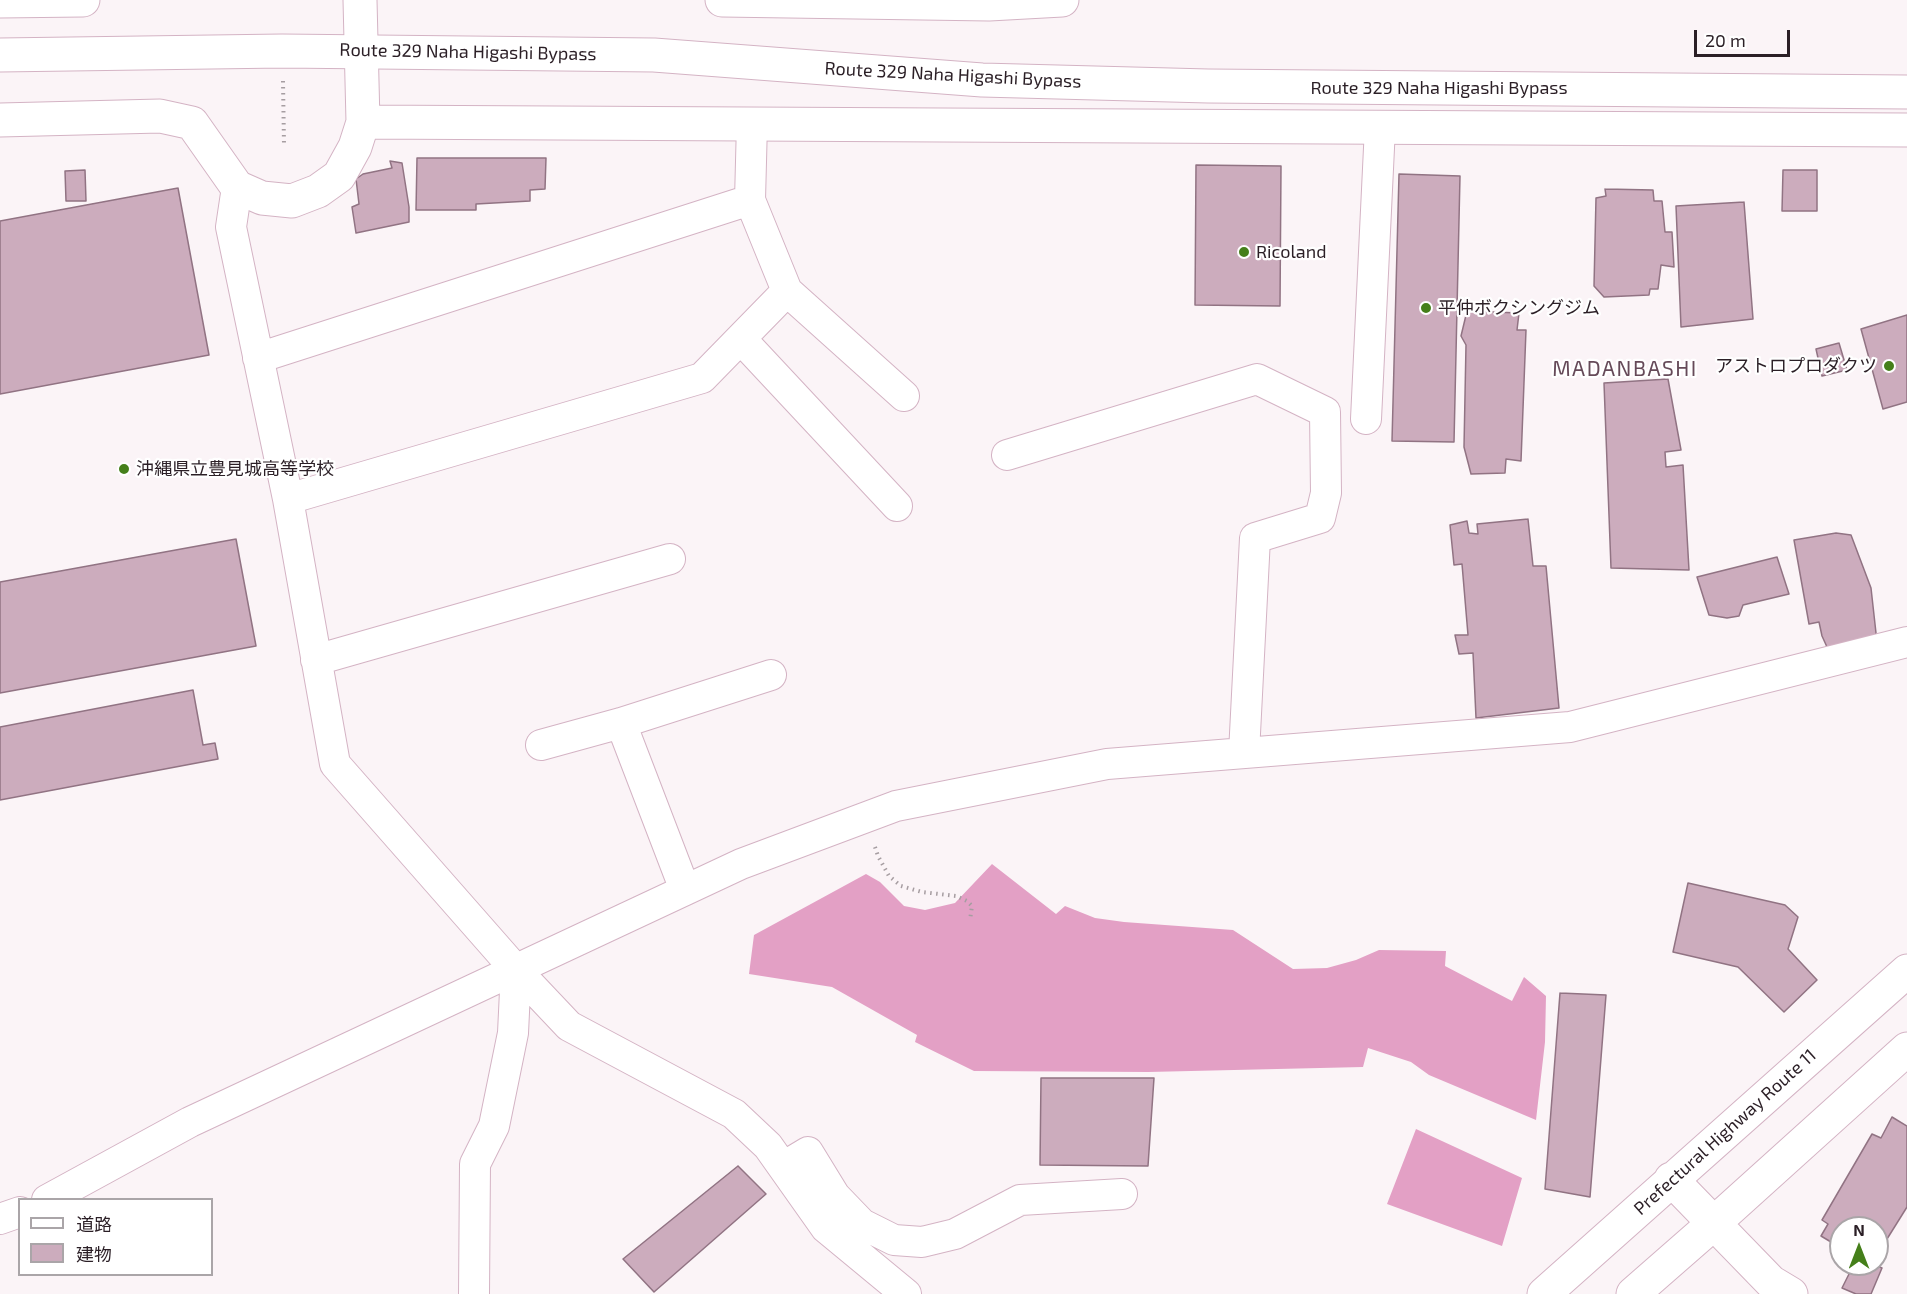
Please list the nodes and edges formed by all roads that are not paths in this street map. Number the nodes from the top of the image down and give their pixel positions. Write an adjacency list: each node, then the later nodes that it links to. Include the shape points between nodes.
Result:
1 (82, 0): 5 (main road)
2 (360, 0): 6 (main road)
3 (722, 0): 4 (main road, via 989,4)
4 (1062, 0)
5 (0, 1)
6 (360, 51): 7 (main road, Route 329 Naha Higashi Bypass); 8 (main road, Route 329 Naha Higashi Bypass, via 654,55 982,80 1089,83); 10 (main road)
7 (0, 55)
8 (1907, 92)
9 (0, 120): 14 (main road, via 160,116 192,123)
10 (363, 122): 11 (main road); 14 (main road, via 339,176 318,191 292,201 262,198)
11 (752, 123): 12 (main road); 15 (street)
12 (1380, 127): 13 (main road); 20 (street)
13 (1907, 130)
14 (237, 187): 18 (street, via 231,227)
15 (750, 200): 16 (street); 18 (street)
16 (787, 291): 17 (street); 19 (street)
17 (741, 339): 22 (street, via 702,378); 23 (street)
18 (258, 358): 22 (street)
19 (904, 396)
20 (1366, 419)
21 (1007, 455): 30 (street, via 1257,379 1325,412 1326,493 1320,518 1255,538)
22 (288, 499): 26 (street)
23 (897, 506)
24 (670, 560): 26 (street)
25 (1907, 642): 30 (street, via 1569,727)
26 (316, 660): 32 (street, via 335,764)
27 (771, 675): 28 (street)
28 (621, 723): 29 (street); 31 (street)
29 (540, 745)
30 (1244, 753): 31 (street, via 1107,764 896,806 741,864)
31 (685, 890): 32 (street)
32 (516, 970): 35 (street, via 569,1026 734,1114 768,1146); 38 (street, via 190,1122); 42 (street, via 513,1033 494,1126 475,1164)
33 (1907, 971): 36 (main road, Prefectural Highway Route 11)
34 (1907, 1049): 41 (main road)
35 (783, 1167): 37 (street, via 808,1152 835,1196 862,1224 894,1240 922,1242 956,1234 1020,1200); 43 (street, via 826,1228)
36 (1671, 1179): 41 (main road); 44 (main road, Prefectural Highway Route 11)
37 (1122, 1194)
38 (51, 1198)
39 (18, 1213): 40 (street)
40 (0, 1219)
41 (1713, 1224): 45 (main road); 46 (main road, via 1772,1282)
42 (474, 1294)
43 (906, 1294)
44 (1544, 1294)
45 (1633, 1294)
46 (1791, 1294)

